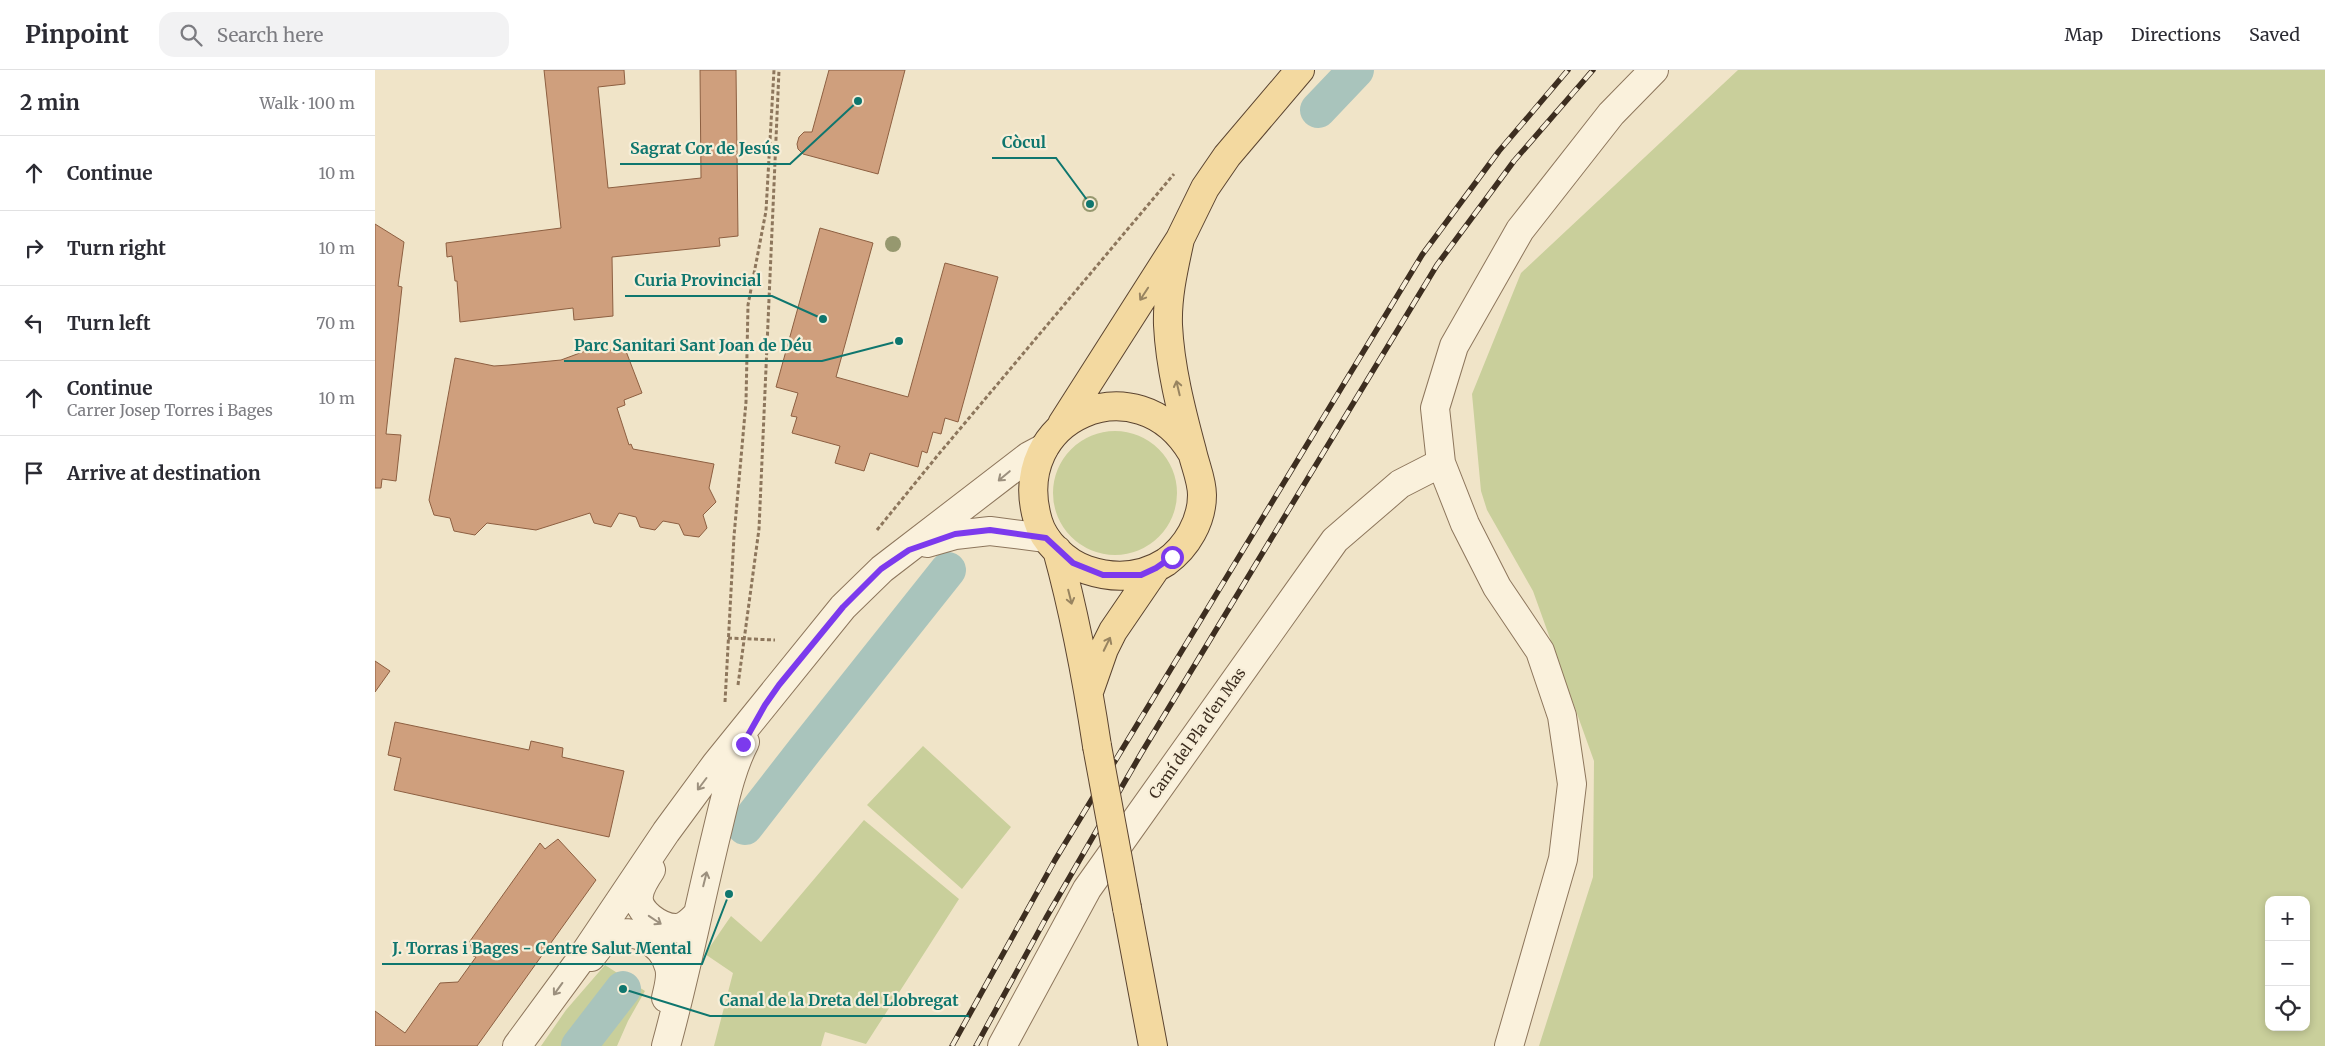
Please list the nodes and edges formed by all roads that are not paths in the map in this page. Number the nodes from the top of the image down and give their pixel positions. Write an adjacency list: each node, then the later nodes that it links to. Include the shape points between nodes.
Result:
1 (1300, 70): 3 (main road, via 1227,156 1205,188)
2 (1654, 70): 6 (street, via 1611,114 1520,230 1454,346 1435,408)
3 (1179, 239): 4 (main road, one-way to 4); 5 (main road, one-way to 3, via 1173,368 1168,325)
4 (1051, 439): 5 (main road, via 1083,414 1119,406 1143,410 1173,427); 7 (main road, via 1033,475 1032,495 1039,524); 8 (street, one-way to 8)
5 (1192, 453): 9 (main road, via 1202,495 1198,520 1187,542)
6 (1441, 463): 18 (street, Camí del Pla d'en Mas, via 1400,484 1335,540 1087,888); 20 (street, via 1465,524 1497,587 1540,650 1563,716 1571,784 1563,858)
7 (1051, 544): 8 (street, via 990,530 955,534); 9 (main road, via 1073,563 1103,575 1141,575); 10 (main road, one-way to 10, via 1071,600)
8 (909, 550): 11 (street, via 881,569 843,607)
9 (1156, 568): 10 (main road, one-way to 9, via 1103,649)
10 (1090, 689): 19 (main road, bridge, via 1097,746)
11 (765, 705): 12 (street, one-way to 12); 13 (street, one-way to 11, via 733,768)
12 (666, 832): 13 (street, one-way to 13, via 663,853 638,895 641,906 664,926 678,928); 14 (street)
13 (696, 916): 17 (street)
14 (577, 963): 15 (street, one-way to 15); 16 (street, via 584,962 610,937 637,934 651,940 670,968)
15 (517, 1046)
16 (657, 1046)
17 (666, 1046)
18 (1002, 1046)
19 (1153, 1046)
20 (1509, 1046)

